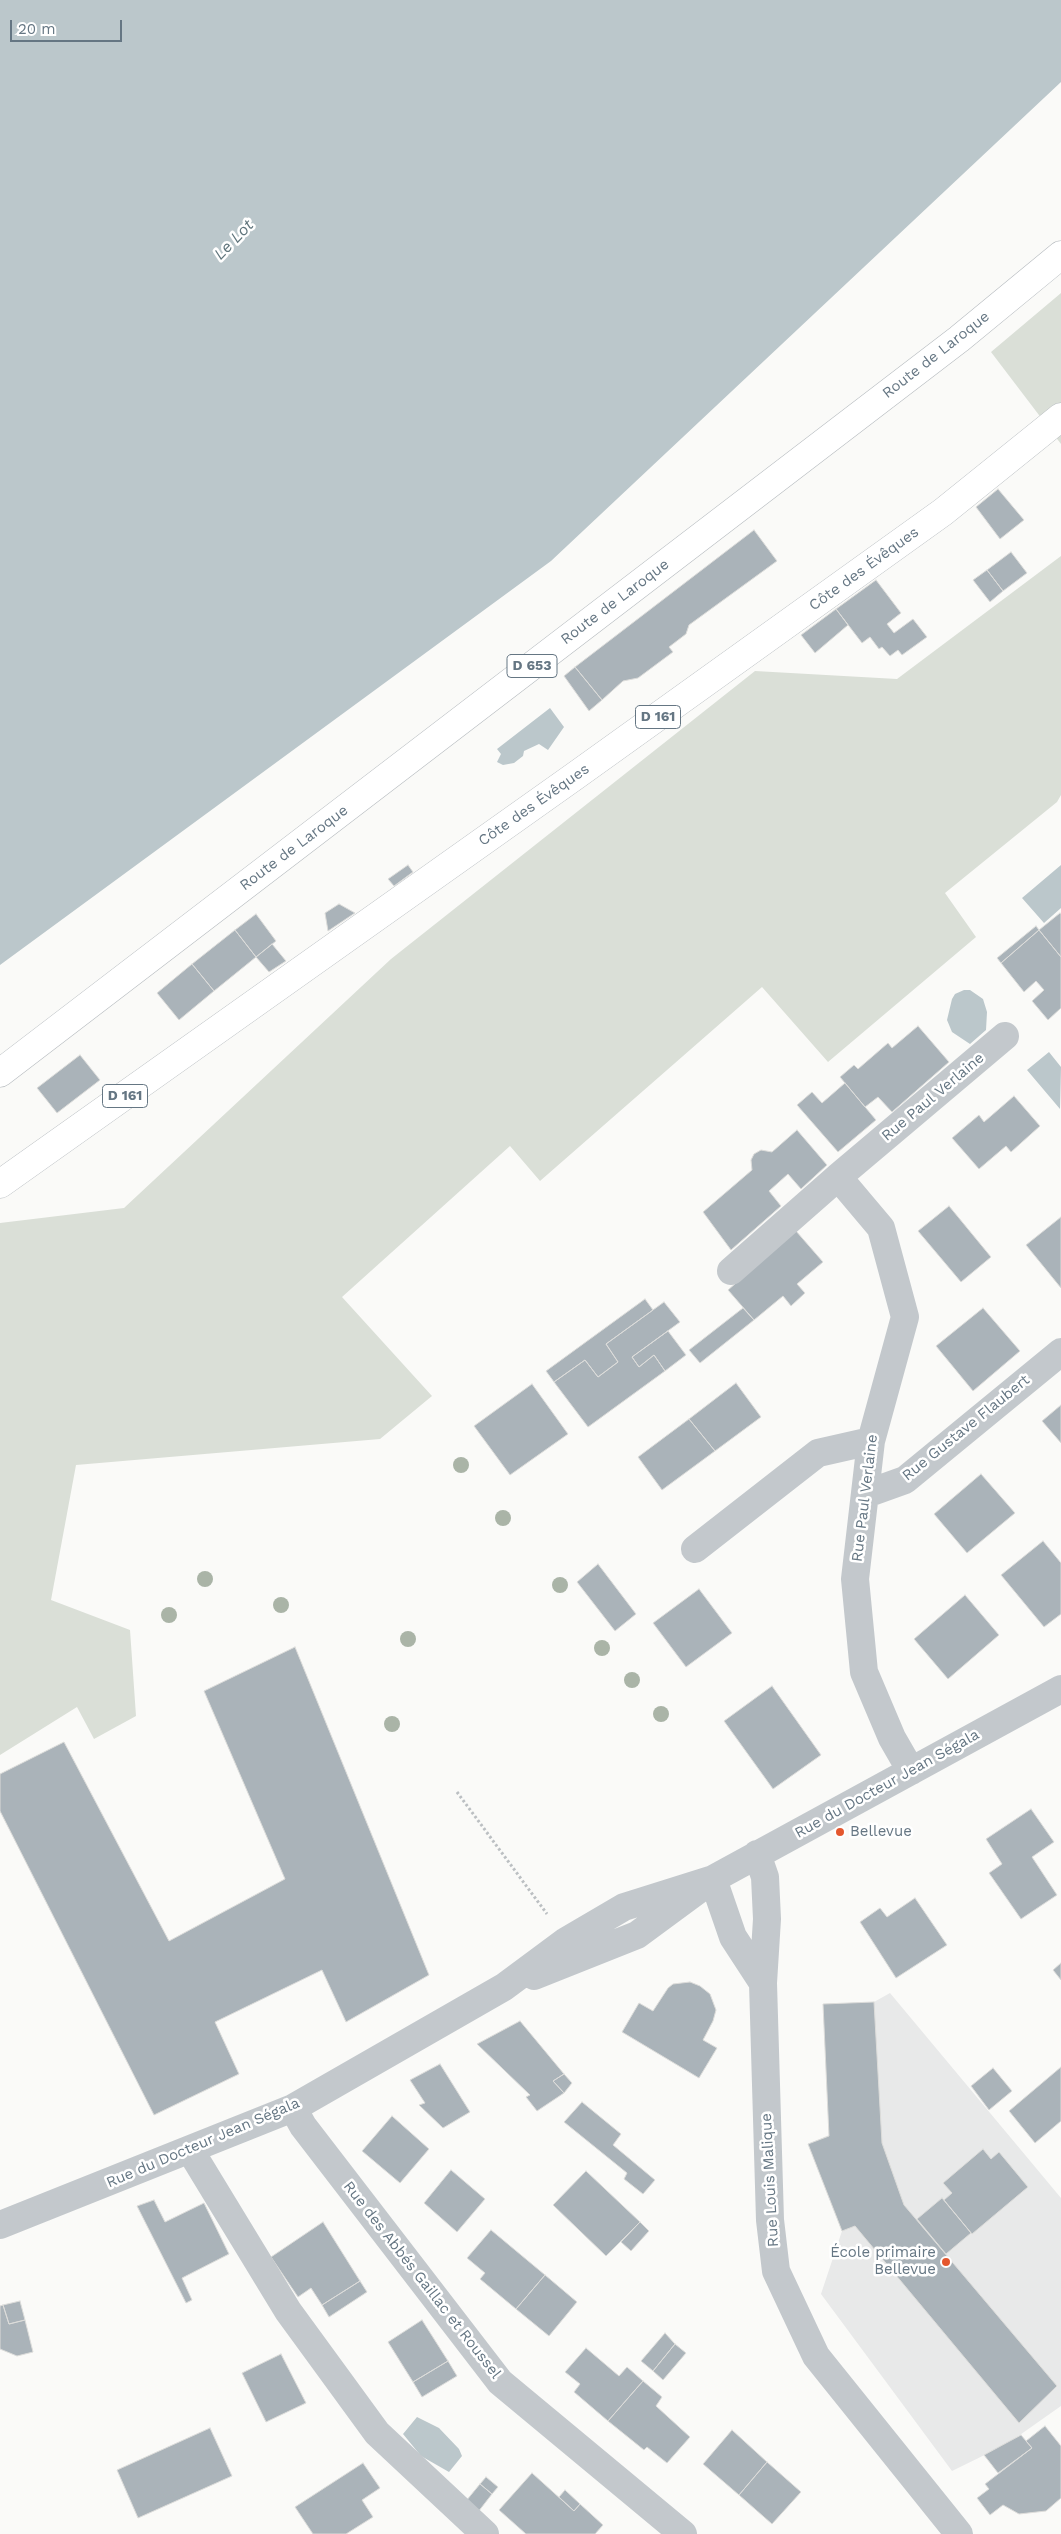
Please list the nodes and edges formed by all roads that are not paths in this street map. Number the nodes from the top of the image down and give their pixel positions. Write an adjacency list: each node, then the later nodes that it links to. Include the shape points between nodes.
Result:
1 (1061, 255): 4 (main road, Route de Laroque / D 653, via 951,345)
2 (1061, 417): 6 (main road, Côte des Évêques / D 161, via 943,512)
3 (1005, 1036): 5 (street, Rue Paul Verlaine)
4 (0, 1073)
5 (838, 1177): 7 (street, Rue Paul Verlaine); 9 (street, Rue Paul Verlaine, via 881,1228 905,1317)
6 (0, 1184)
7 (730, 1271)
8 (1061, 1352): 10 (street, Rue Gustave Flaubert, via 905,1480)
9 (871, 1442): 10 (street, Rue Paul Verlaine); 11 (street, via 818,1453)
10 (866, 1494): 13 (street, Rue Paul Verlaine, via 855,1579 864,1672 892,1738)
11 (695, 1549)
12 (1061, 1689): 13 (street, Rue du Docteur Jean Ségala)
13 (911, 1771): 14 (street, Rue du Docteur Jean Ségala)
14 (757, 1854): 15 (street, Rue du Docteur Jean Ségala); 16 (street, Rue Louis Malique, via 765,1877 766,1894)
15 (712, 1879): 16 (street, via 733,1937); 17 (street, Rue du Docteur Jean Ségala, via 637,1935); 17 (street, Rue du Docteur Jean Ségala, via 624,1907 566,1941)
16 (763, 1983): 21 (street, Rue Louis Malique, via 770,2220 776,2271 816,2356)
17 (504, 1987): 18 (street, Rue du Docteur Jean Ségala)
18 (293, 2108): 19 (street, Rue du Docteur Jean Ségala); 23 (street, Rue des Abbés Gaillac et Roussel, via 303,2126 500,2382)
19 (190, 2150): 20 (street, Rue du Docteur Jean Ségala); 22 (street, via 288,2311 377,2433)
20 (0, 2225)
21 (960, 2532)
22 (485, 2534)
23 (683, 2534)

